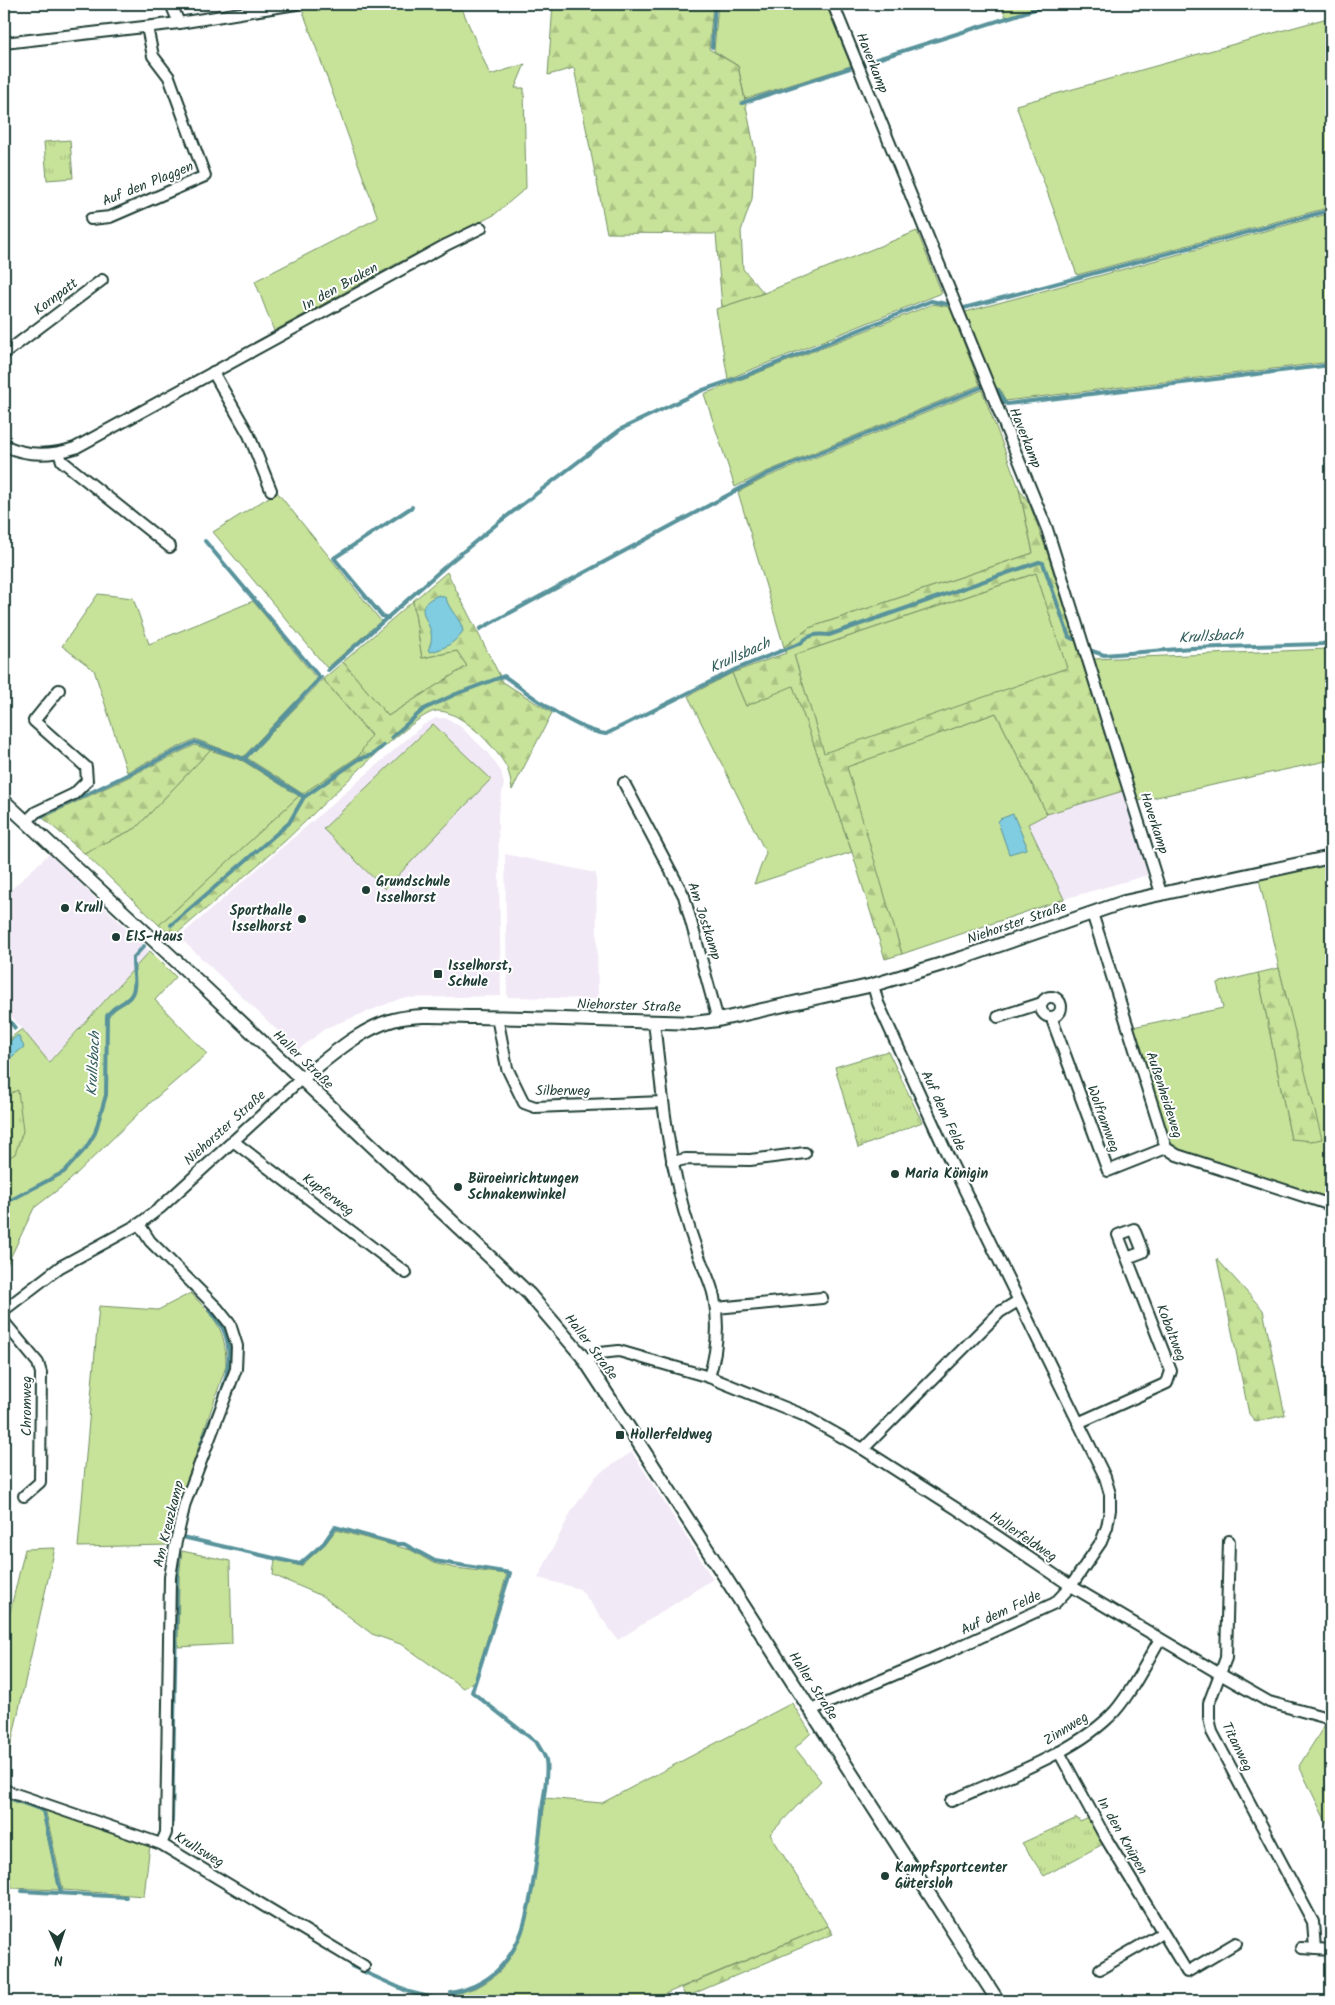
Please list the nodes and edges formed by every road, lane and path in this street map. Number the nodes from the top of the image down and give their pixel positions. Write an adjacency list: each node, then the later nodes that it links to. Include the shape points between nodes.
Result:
1 (171, 4): 4 (street)
2 (296, 4): 4 (street)
3 (833, 4): 21 (street, Haverkamp, via 1046,529)
4 (179, 23): 5 (street)
5 (148, 27): 6 (street); 7 (street, Auf den Plaggen, via 153,56 169,77 205,176 110,217)
6 (4, 43)
7 (91, 219)
8 (480, 228): 11 (street, In den Braken)
9 (102, 280): 10 (street, Kornpatt)
10 (4, 354)
11 (213, 372): 13 (street, In den Braken, via 75,448); 14 (street, via 249,434)
12 (4, 445): 13 (street, In den Braken, via 33,454)
13 (59, 453): 15 (street, via 62,460)
14 (271, 490)
15 (170, 547)
16 (59, 690): 19 (street, via 34,721 86,766 86,781 74,794 36,812)
17 (624, 783): 28 (street, Am Jostkamp, via 684,896)
18 (4, 801): 19 (street, Haller Straße)
19 (26, 821): 30 (street, Haller Straße)
20 (1331, 856): 21 (street, Niehorster Straße)
21 (1161, 893): 22 (street, Niehorster Straße)
22 (1092, 913): 23 (street, Niehorster Straße); 33 (street, Außenheideweg)
23 (873, 985): 28 (street, Niehorster Straße); 41 (street, Auf dem Felde, via 926,1109)
24 (1042, 1003): 26 (street); 27 (street, Wolframweg, via 1041,1010); 27 (street, via 1046,998 1054,997 1060,1001 1062,1008 1059,1014)
25 (497, 1017): 29 (street, Niehorster Straße); 30 (street, Niehorster Straße, via 394,1020 341,1047); 31 (street, Silberweg, via 507,1068 524,1103 535,1107)
26 (998, 1017)
27 (1052, 1017): 33 (street, Wolframweg, via 1108,1171)
28 (718, 1020): 29 (street, Niehorster Straße)
29 (654, 1022): 31 (street)
30 (301, 1080): 32 (street, Niehorster Straße); 45 (street, Haller Straße, via 529,1294)
31 (663, 1102): 35 (street)
32 (233, 1141): 37 (street, Niehorster Straße); 39 (street, Kupferweg)
33 (1166, 1148): 36 (street, Außenheideweg, via 1177,1155)
34 (805, 1153): 35 (street, via 750,1160 686,1159)
35 (672, 1162): 42 (street)
36 (1331, 1205)
37 (139, 1224): 43 (street, Niehorster Straße, via 60,1267); 59 (street, Am Kreuzkamp, via 150,1241 218,1308 230,1324 237,1346 236,1369 188,1495 170,1577 166,1833)
38 (1127, 1258): 47 (street, Kobaltweg, via 1171,1371 1168,1383)
39 (406, 1273)
40 (822, 1298): 42 (street)
41 (1018, 1301): 47 (street, Auf dem Felde); 48 (street, via 1000,1312)
42 (716, 1308): 46 (street, via 717,1331)
43 (4, 1310)
44 (4, 1322): 49 (street, Chromweg, via 38,1363 41,1373 40,1482)
45 (585, 1361): 46 (street, Hollerfeldweg, via 600,1353 619,1351); 54 (street, Haller Straße)
46 (709, 1377): 48 (street, Hollerfeldweg, via 803,1415)
47 (1078, 1423): 51 (street, Auf dem Felde, via 1105,1477 1110,1510 1101,1542)
48 (863, 1449): 51 (street, Hollerfeldweg)
49 (24, 1496)
50 (1229, 1541): 53 (street, Titanweg, via 1226,1658)
51 (1071, 1586): 52 (street, Hollerfeldweg); 54 (street, Auf dem Felde, via 1055,1603)
52 (1160, 1639): 53 (street, Hollerfeldweg); 56 (street, Zinnweg, via 1115,1710 1093,1732)
53 (1220, 1674): 55 (street, Hollerfeldweg, via 1269,1702); 63 (street, Titanweg, via 1209,1703 1212,1732 1314,1922)
54 (811, 1710): 67 (street, Haller Straße)
55 (1331, 1719)
56 (1060, 1752): 58 (street, Zinnweg); 60 (street, In den Knüpen)
57 (4, 1790): 59 (street, Krullsweg)
58 (951, 1801)
59 (161, 1844): 65 (street, Krullsweg)
60 (1162, 1933): 61 (street, In den Knüpen, via 1186,1972); 66 (street)
61 (1236, 1943)
62 (1301, 1948): 63 (street)
63 (1315, 1949): 64 (street)
64 (1331, 1950)
65 (364, 1966)
66 (1100, 1969)
67 (998, 2001)

